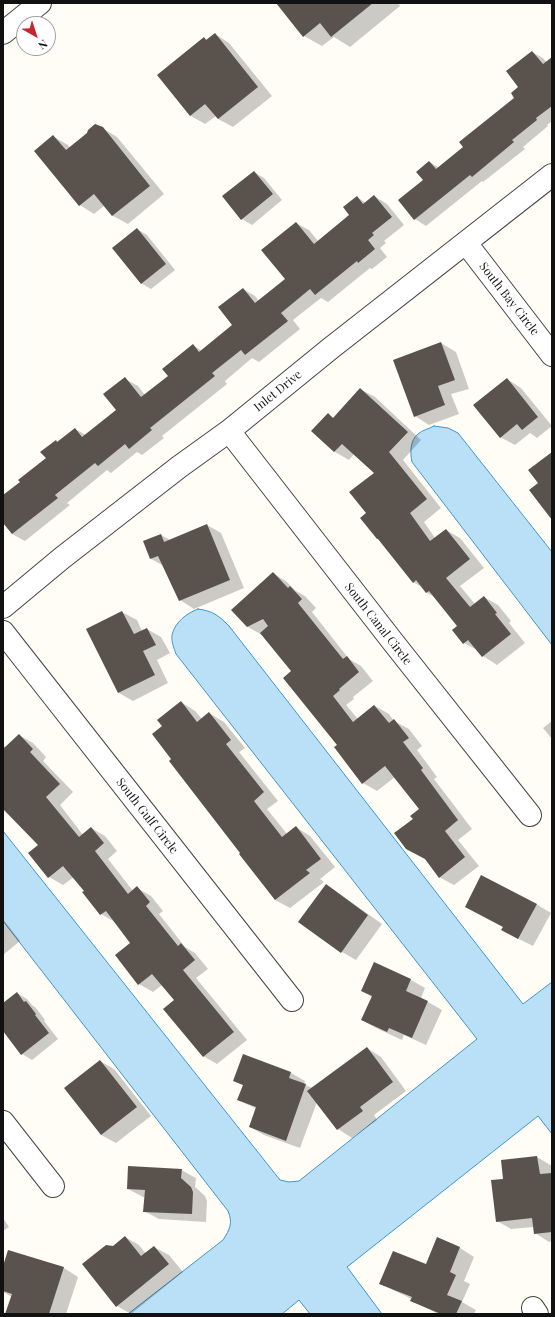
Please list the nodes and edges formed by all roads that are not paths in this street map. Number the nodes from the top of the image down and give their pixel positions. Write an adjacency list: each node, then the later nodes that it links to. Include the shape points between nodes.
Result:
1 (40, 3): 2 (street)
2 (3, 33)
3 (552, 175): 4 (street, Inlet Drive)
4 (466, 243): 5 (street, South Bay Circle); 6 (street, Inlet Drive)
5 (552, 355)
6 (229, 431): 7 (street, Inlet Drive, via 179,466); 9 (street, South Canal Circle)
7 (3, 607)
8 (3, 632): 10 (street, South Gulf Circle)
9 (530, 815)
10 (292, 1000)
11 (3, 1122): 12 (street)
12 (53, 1186)

